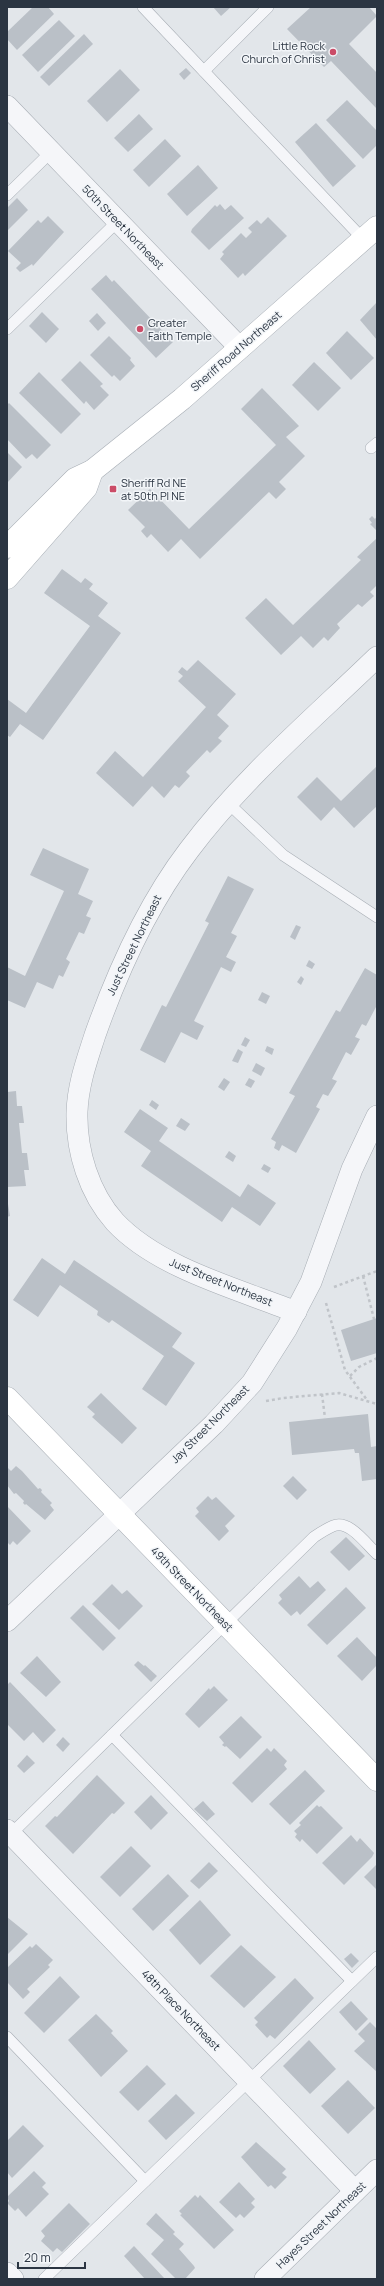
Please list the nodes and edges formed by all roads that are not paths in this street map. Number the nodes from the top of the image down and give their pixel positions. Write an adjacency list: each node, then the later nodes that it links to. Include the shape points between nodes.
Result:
1 (143, 7): 3 (lane)
2 (268, 7): 3 (lane)
3 (204, 71): 8 (lane)
4 (7, 106): 5 (street, 50th Street Northeast)
5 (51, 152): 6 (lane); 7 (street, 50th Street Northeast)
6 (7, 195)
7 (118, 222): 9 (lane); 10 (street, 50th Street Northeast)
8 (370, 233): 10 (street, Sheriff Road Northeast)
9 (7, 329)
10 (240, 348): 11 (street, Sheriff Road Northeast, via 92,471 75,478)
11 (11, 549): 12 (street, Sheriff Road Northeast)
12 (7, 578)
13 (377, 657): 14 (street, Just Street Northeast)
14 (228, 803): 15 (lane, via 283,855); 17 (street, Just Street Northeast, via 190,848 166,884 108,998 84,1070 78,1099 79,1144 86,1172 98,1198 115,1222 141,1245 171,1263)
15 (377, 917)
16 (377, 1116): 17 (street, Jay Street Northeast, via 352,1169 311,1282)
17 (296, 1312): 19 (street, Jay Street Northeast, via 252,1383 209,1429)
18 (8, 1402): 19 (street, 49th Street Northeast)
19 (118, 1513): 21 (street, Jay Street Northeast); 22 (street, 49th Street Northeast)
20 (377, 1554): 22 (lane, via 349,1527 334,1525 314,1537)
21 (7, 1621)
22 (226, 1624): 23 (lane); 24 (street, 49th Street Northeast)
23 (112, 1735): 25 (lane); 27 (lane)
24 (377, 1780)
25 (9, 1832): 29 (street, 48th Place Northeast)
26 (377, 1957): 27 (lane)
27 (352, 1981): 29 (lane)
28 (7, 2037): 31 (lane)
29 (248, 2080): 31 (lane); 32 (street, 48th Place Northeast)
30 (377, 2170): 32 (street, Hayes Street Northeast)
31 (145, 2181): 35 (lane)
32 (355, 2191): 36 (street, Hayes Street Northeast)
33 (7, 2272): 34 (street)
34 (13, 2279)
35 (44, 2279)
36 (265, 2279)

